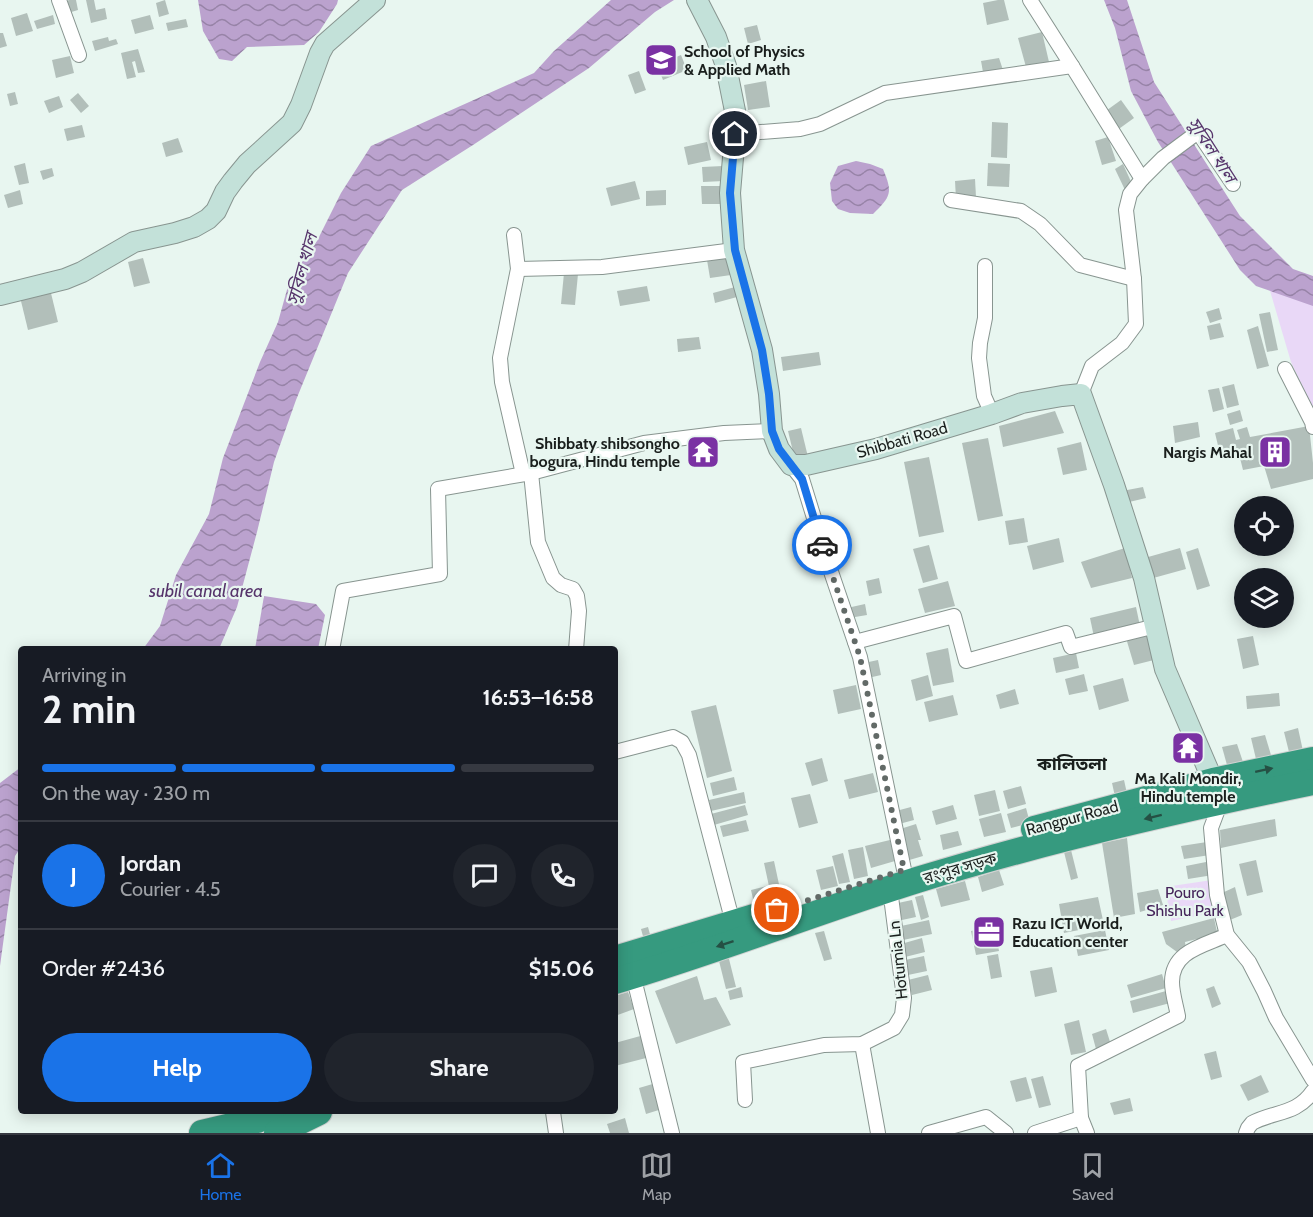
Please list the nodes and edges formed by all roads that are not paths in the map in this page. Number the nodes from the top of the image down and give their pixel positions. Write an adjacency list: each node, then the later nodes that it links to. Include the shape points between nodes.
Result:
1 (59, 0): 5 (street)
2 (375, 0): 16 (street, via 325,44 292,123 233,180 208,219 175,233 134,242 65,279)
3 (1030, 0): 6 (street)
4 (698, 1): 7 (street, via 726,66 735,111)
5 (79, 55)
6 (1072, 66): 7 (street, via 885,93 820,124); 8 (street)
7 (735, 134): 12 (street, via 730,193)
8 (1142, 179): 9 (street, via 1198,132); 15 (street, via 1130,194 1126,210)
9 (1233, 184)
10 (951, 200): 15 (street, via 1021,211 1040,224 1080,265)
11 (514, 235): 14 (street)
12 (735, 250): 14 (street, via 602,267); 21 (street, via 762,350)
13 (984, 266): 19 (street, via 986,318 979,358 984,396)
14 (519, 269): 23 (street, via 500,358 502,382)
15 (1134, 279): 18 (street, via 1136,324 1122,343 1092,366)
16 (0, 295)
17 (1285, 369): 20 (street)
18 (1081, 394): 19 (street, Shibbati Road, via 1022,403); 24 (street, via 1114,485)
19 (992, 414): 22 (street, Shibbati Road, via 876,449)
20 (1313, 427)
21 (772, 431): 22 (street); 23 (street, via 644,443)
22 (791, 465): 25 (street, Hotumia Ln, via 802,479)
23 (527, 474): 26 (street, via 438,489 440,573 343,591); 27 (street, via 538,542 553,578 573,589 577,596)
24 (1156, 626): 25 (street, via 1071,647 1066,633 966,661 954,616); 31 (street, via 1165,669)
25 (855, 642): 32 (street, Hotumia Ln, via 874,722)
26 (333, 646)
27 (576, 646)
28 (618, 751): 33 (street, via 673,737 682,742 689,755)
29 (1313, 760): 31 (highway, one-way to 29)
30 (1313, 782): 31 (highway, রংপুর সড়ক)
31 (1215, 791): 32 (highway, রংপুর সড়ক, via 1036,846); 34 (street, via 1217,812 1211,828 1217,895)
32 (900, 881): 33 (highway, রংপুর সড়ক); 35 (highway, রংপুর সড়ক, one-way to 35); 36 (street, Hotumia Ln, via 902,1015 894,1028)
33 (733, 923): 35 (highway, রংপুর সড়ক)
34 (1227, 935): 37 (street, via 1249,962); 43 (street, via 1185,954 1175,965 1172,982 1178,1016 1078,1066)
35 (621, 972): 47 (street)
36 (862, 1044): 39 (street, via 824,1045 743,1062); 48 (street)
37 (1313, 1080)
38 (1313, 1091): 53 (street, via 1296,1108 1252,1123)
39 (745, 1100)
40 (270, 1114): 44 (highway)
41 (316, 1114): 45 (highway)
42 (553, 1114): 46 (street)
43 (1082, 1118): 51 (street); 52 (street)
44 (202, 1133)
45 (277, 1133)
46 (556, 1133)
47 (672, 1133)
48 (878, 1133)
49 (929, 1133): 50 (street, via 986,1117)
50 (1006, 1133)
51 (1035, 1133)
52 (1087, 1133)
53 (1246, 1133)

